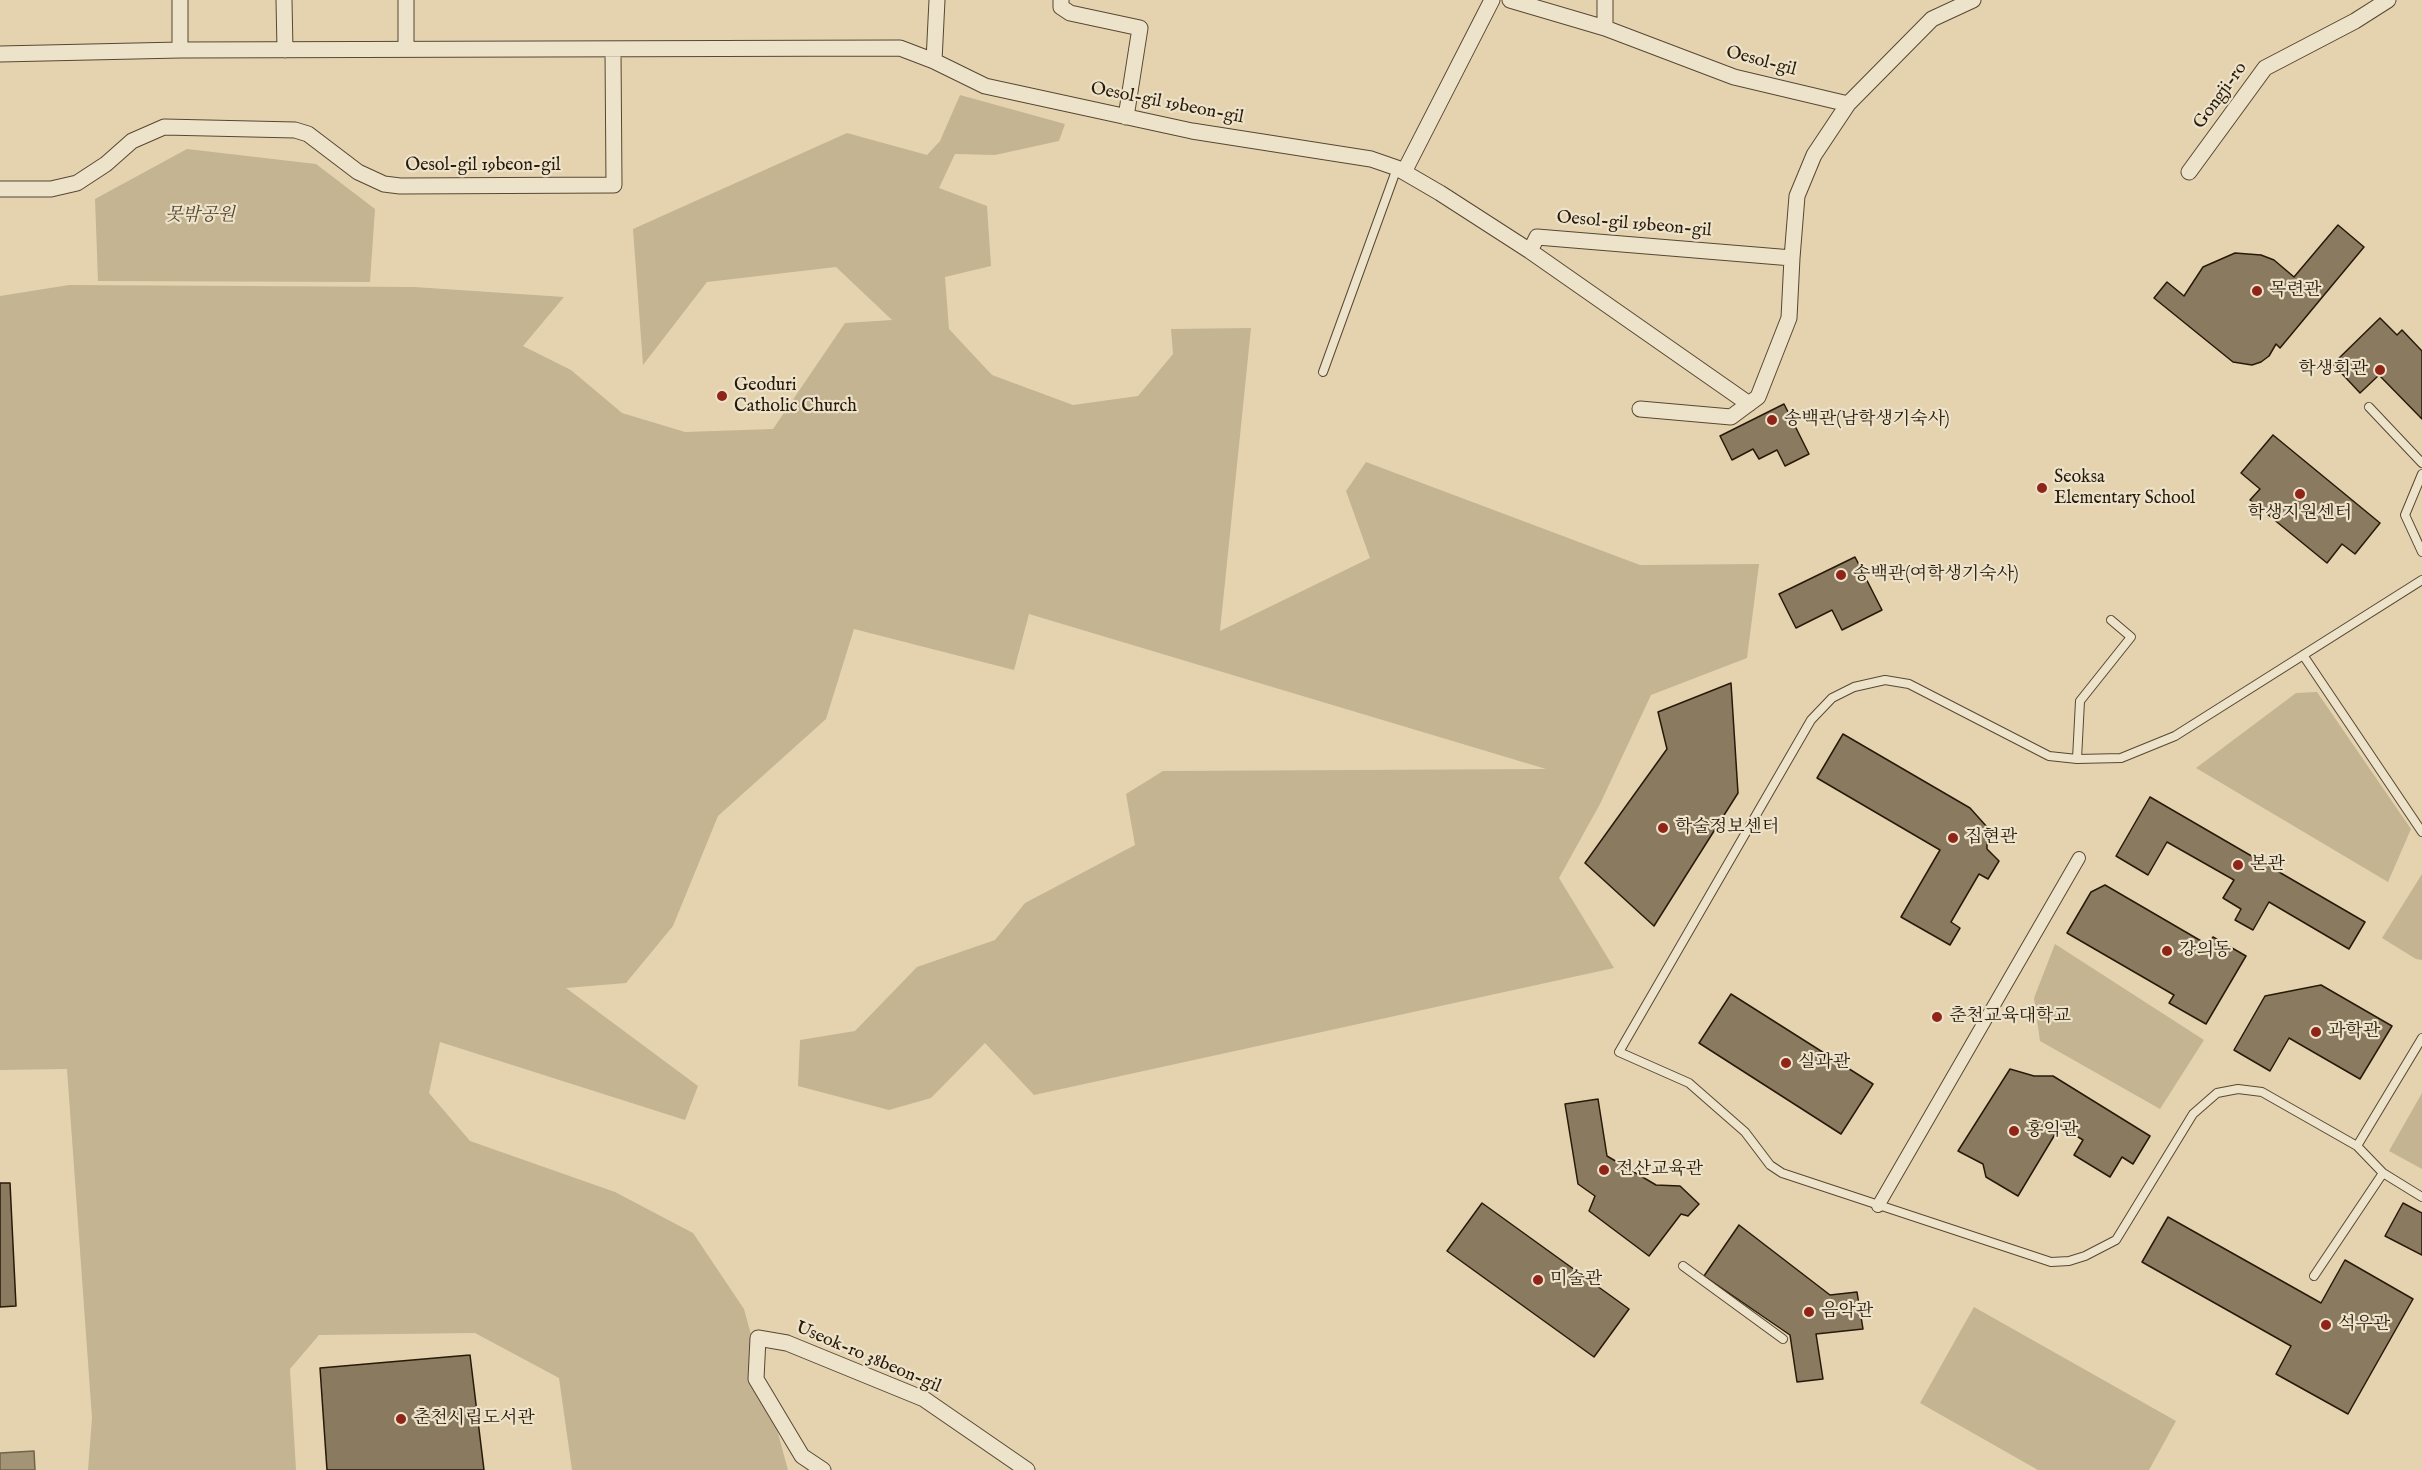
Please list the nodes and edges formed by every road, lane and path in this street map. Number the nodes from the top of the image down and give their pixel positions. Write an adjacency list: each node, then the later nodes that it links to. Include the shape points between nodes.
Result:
1 (180, 0): 13 (street)
2 (284, 0): 14 (street)
3 (406, 0): 12 (street)
4 (937, 0): 17 (street)
5 (1061, 0): 19 (street, via 1061,8 1070,13 1140,28)
6 (1492, 0): 20 (street)
7 (1510, 0): 11 (street, Oesol-gil)
8 (1605, 0): 11 (street)
9 (1973, 0): 18 (street, via 1932,19)
10 (2388, 0): 21 (street, Gongji-ro, via 2265,68)
11 (1605, 28): 18 (street, Oesol-gil, via 1734,77)
12 (406, 49): 14 (street, Oesol-gil 19beon-gil); 15 (street, Oesol-gil 19beon-gil)
13 (180, 50): 14 (street, Oesol-gil 19beon-gil); 16 (street, Oesol-gil 19beon-gil)
14 (285, 50)
15 (613, 51): 17 (street, Oesol-gil 19beon-gil, via 900,48); 22 (street, Oesol-gil 19beon-gil, via 614,185 384,184 358,172 308,134 295,130 164,127 132,141 77,183 51,189)
16 (0, 54)
17 (934, 61): 19 (street, Oesol-gil 19beon-gil, via 985,86)
18 (1848, 104): 24 (street, via 1814,155 1797,196)
19 (1126, 117): 20 (street, Oesol-gil 19beon-gil, via 1371,159)
20 (1401, 170): 23 (street, Oesol-gil 19beon-gil); 25 (lane)
21 (2189, 172)
22 (0, 189)
23 (1530, 251): 24 (street, Oesol-gil 19beon-gil, via 1537,237); 26 (street)
24 (1792, 258): 26 (street, via 1789,318 1758,397)
25 (1323, 372)
26 (1749, 404): 28 (street, via 1731,417)
27 (2369, 407): 29 (lane)
28 (1640, 409)
29 (2422, 463)
30 (2422, 474): 31 (lane, via 2405,515)
31 (2422, 552)
32 (2422, 580): 34 (lane)
33 (2111, 620): 35 (lane, via 2131,637 2080,702)
34 (2303, 655): 35 (lane, via 2175,736 2121,758); 36 (lane)
35 (2077, 759): 42 (lane, via 2049,756 1909,684 1885,680 1854,687 1832,698 1811,720 1619,1052 1689,1083 1745,1132 1770,1165 1782,1173)
36 (2422, 832)
37 (2079, 858): 42 (street)
38 (2422, 1038): 39 (lane)
39 (2357, 1146): 40 (lane); 42 (lane, via 2262,1092 2238,1089 2217,1093 2193,1114 2116,1240 2069,1261 2051,1262)
40 (2383, 1173): 41 (lane); 44 (lane)
41 (2422, 1197)
42 (1878, 1206)
43 (1683, 1266): 45 (lane)
44 (2314, 1276)
45 (1783, 1339)
46 (1010, 1465): 47 (street, Useok-ro 38beon-gil, via 924,1399 787,1343 758,1338 756,1379 802,1456); 48 (street, Useok-ro 38beon-gil)
47 (823, 1470)
48 (1027, 1470)

